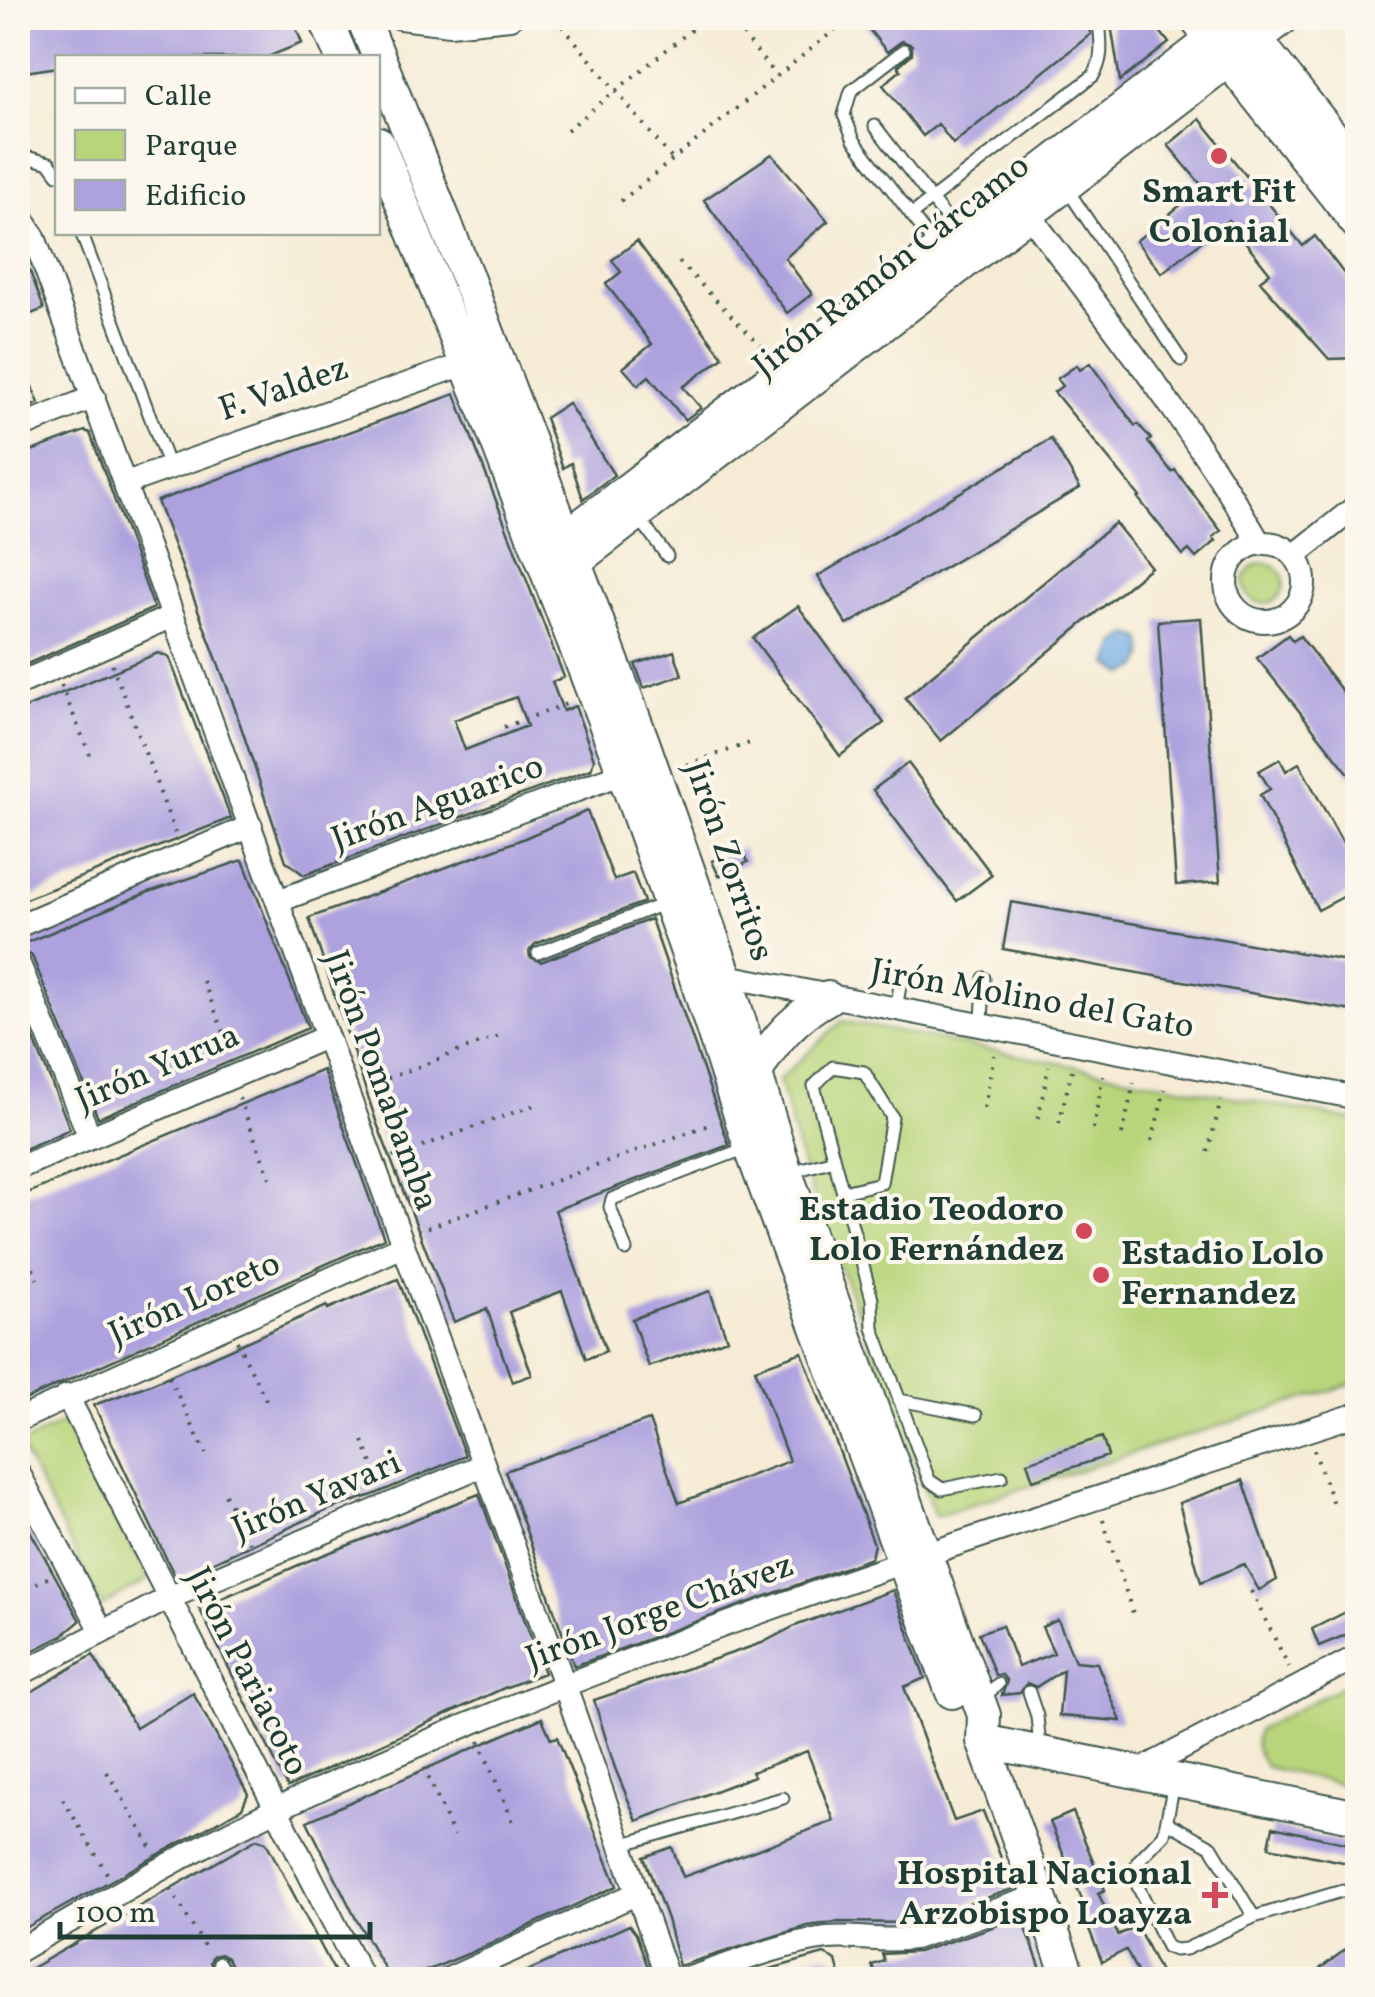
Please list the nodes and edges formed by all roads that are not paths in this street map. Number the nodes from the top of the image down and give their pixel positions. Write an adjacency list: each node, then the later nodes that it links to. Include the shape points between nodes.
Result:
1 (325, 18): 9 (main road)
2 (362, 18): 10 (main road, Jirón Zorritos)
3 (400, 18): 4 (street, via 450,24)
4 (510, 18)
5 (1099, 18): 18 (lane, via 1102,54 1093,76)
6 (1282, 18): 7 (main road, Jirón Ramón Cárcamo)
7 (1230, 30): 15 (main road); 17 (main road, Jirón Ramón Cárcamo); 22 (main road); 24 (main road, Jirón Ramón Cárcamo)
8 (904, 50): 21 (lane, via 851,91 844,114 854,140)
9 (341, 55)
10 (377, 55)
11 (380, 64): 35 (main road, Jirón Zorritos)
12 (875, 126): 18 (lane)
13 (380, 148): 26 (main road, Jirón Zorritos)
14 (18, 159): 16 (lane, via 50,163)
15 (1355, 162)
16 (55, 170)
17 (1064, 185): 20 (main road, Jirón Ramón Cárcamo); 25 (lane)
18 (932, 199): 21 (lane); 24 (lane)
19 (18, 212): 27 (street, Jirón Pomabamba, via 34,237)
20 (1028, 213): 24 (main road, Jirón Ramón Cárcamo); 34 (street, via 1115,328)
21 (911, 215): 24 (lane)
22 (1358, 222)
23 (82, 235): 30 (lane)
24 (956, 253): 28 (main road, Jirón Ramón Cárcamo); 28 (main road, Jirón Ramón Cárcamo, via 782,371)
25 (1181, 360)
26 (465, 364): 30 (street, F. Valdez); 38 (main road, Jirón Zorritos)
27 (94, 397): 29 (street); 31 (street, Jirón Pomabamba)
28 (742, 418): 33 (main road, Jirón Ramón Cárcamo); 35 (main road, Jirón Ramón Cárcamo)
29 (18, 428)
30 (169, 468): 31 (street, F. Valdez)
31 (126, 483): 39 (street, Jirón Pomabamba)
32 (1358, 504): 37 (street)
33 (636, 514): 35 (main road, Jirón Ramón Cárcamo); 36 (lane)
34 (1260, 544): 37 (street); 37 (street, via 1237,555 1226,578 1232,602 1251,619 1277,620 1297,605 1304,580)
35 (571, 548): 38 (main road, Jirón Ramón Cárcamo); 41 (main road, Jirón Zorritos)
36 (667, 556)
37 (1294, 556)
38 (545, 569): 41 (main road, Jirón Zorritos, via 594,694)
39 (174, 616): 40 (street); 42 (street, Jirón Pomabamba)
40 (18, 684)
41 (639, 774): 43 (street, Jirón Aguarico); 44 (main road, Jirón Zorritos); 49 (main road, Jirón Zorritos)
42 (251, 826): 43 (street, Jirón Pomabamba); 45 (street)
43 (278, 902): 55 (street, Jirón Pomabamba)
44 (670, 902): 46 (lane); 48 (main road, Jirón Zorritos)
45 (18, 926)
46 (538, 953)
47 (18, 962): 58 (street)
48 (693, 969): 49 (street, Jirón Molino del Gato); 59 (main road, Jirón Zorritos)
49 (726, 977): 52 (street, Jirón Molino del Gato); 56 (main road, Jirón Zorritos)
50 (984, 978): 54 (lane)
51 (901, 980): 53 (lane)
52 (828, 998): 53 (street, Jirón Molino del Gato); 56 (main road, via 787,1027)
53 (896, 1009): 54 (street, Jirón Molino del Gato)
54 (982, 1023): 57 (street, Jirón Molino del Gato)
55 (326, 1036): 58 (street, Jirón Yurua); 64 (street, Jirón Pomabamba)
56 (755, 1075): 62 (main road, Jirón Zorritos)
57 (1358, 1098)
58 (89, 1136): 61 (street, Jirón Yurua)
59 (750, 1146): 65 (lane, via 612,1198); 74 (main road, Jirón Zorritos)
60 (834, 1160): 62 (lane); 63 (lane); 63 (lane, via 814,1086 832,1067 864,1072 892,1118 881,1183)
61 (18, 1168)
62 (786, 1173): 74 (main road, Jirón Zorritos)
63 (842, 1192): 67 (lane, via 872,1299 873,1328)
64 (401, 1242): 66 (street, Jirón Loreto); 71 (street, Jirón Pomabamba)
65 (626, 1250)
66 (68, 1396): 70 (street, Jirón Loreto); 75 (street, Jirón Pariacoto)
67 (899, 1400): 69 (lane); 73 (lane, via 934,1486)
68 (1358, 1414): 74 (street, Jirón Jorge Chávez)
69 (976, 1415)
70 (18, 1420)
71 (483, 1465): 75 (street, Jirón Yavari); 79 (street, Jirón Pomabamba)
72 (18, 1472): 76 (street)
73 (1002, 1477)
74 (913, 1558): 79 (street, Jirón Jorge Chávez); 81 (main road, Jirón Zorritos, via 964,1723); 81 (main road, Jirón Zorritos, via 989,1693)
75 (169, 1598): 76 (street, Jirón Yavari); 86 (street, Jirón Pariacoto)
76 (102, 1631): 78 (street, Jirón Yavari)
77 (1358, 1656): 83 (street)
78 (18, 1675)
79 (564, 1684): 86 (street, Jirón Jorge Chávez); 89 (street, Jirón Pomabamba)
80 (1029, 1692): 82 (lane)
81 (983, 1741): 82 (main road); 92 (main road, Jirón Zorritos)
82 (1040, 1753): 83 (main road)
83 (1137, 1772): 84 (main road)
84 (1174, 1780): 87 (main road); 88 (lane)
85 (783, 1798): 89 (lane)
86 (276, 1810): 94 (street, Jirón Jorge Chávez); 97 (street, Jirón Pariacoto)
87 (1358, 1818)
88 (1166, 1822): 93 (lane, via 1212,1847); 93 (lane, via 1134,1878 1167,1947 1186,1948)
89 (621, 1844): 91 (street, Jirón Pomabamba)
90 (1342, 1891): 93 (lane)
91 (638, 1893): 98 (street); 99 (street, Jirón Pomabamba)
92 (1038, 1896): 100 (street, via 914,1938 802,1942); 101 (main road, Jirón Zorritos)
93 (1254, 1917)
94 (18, 1951)
95 (219, 1963): 96 (lane)
96 (229, 1980)
97 (363, 1980)
98 (446, 1980)
99 (668, 1980)
100 (684, 1980)
101 (1070, 1980)

